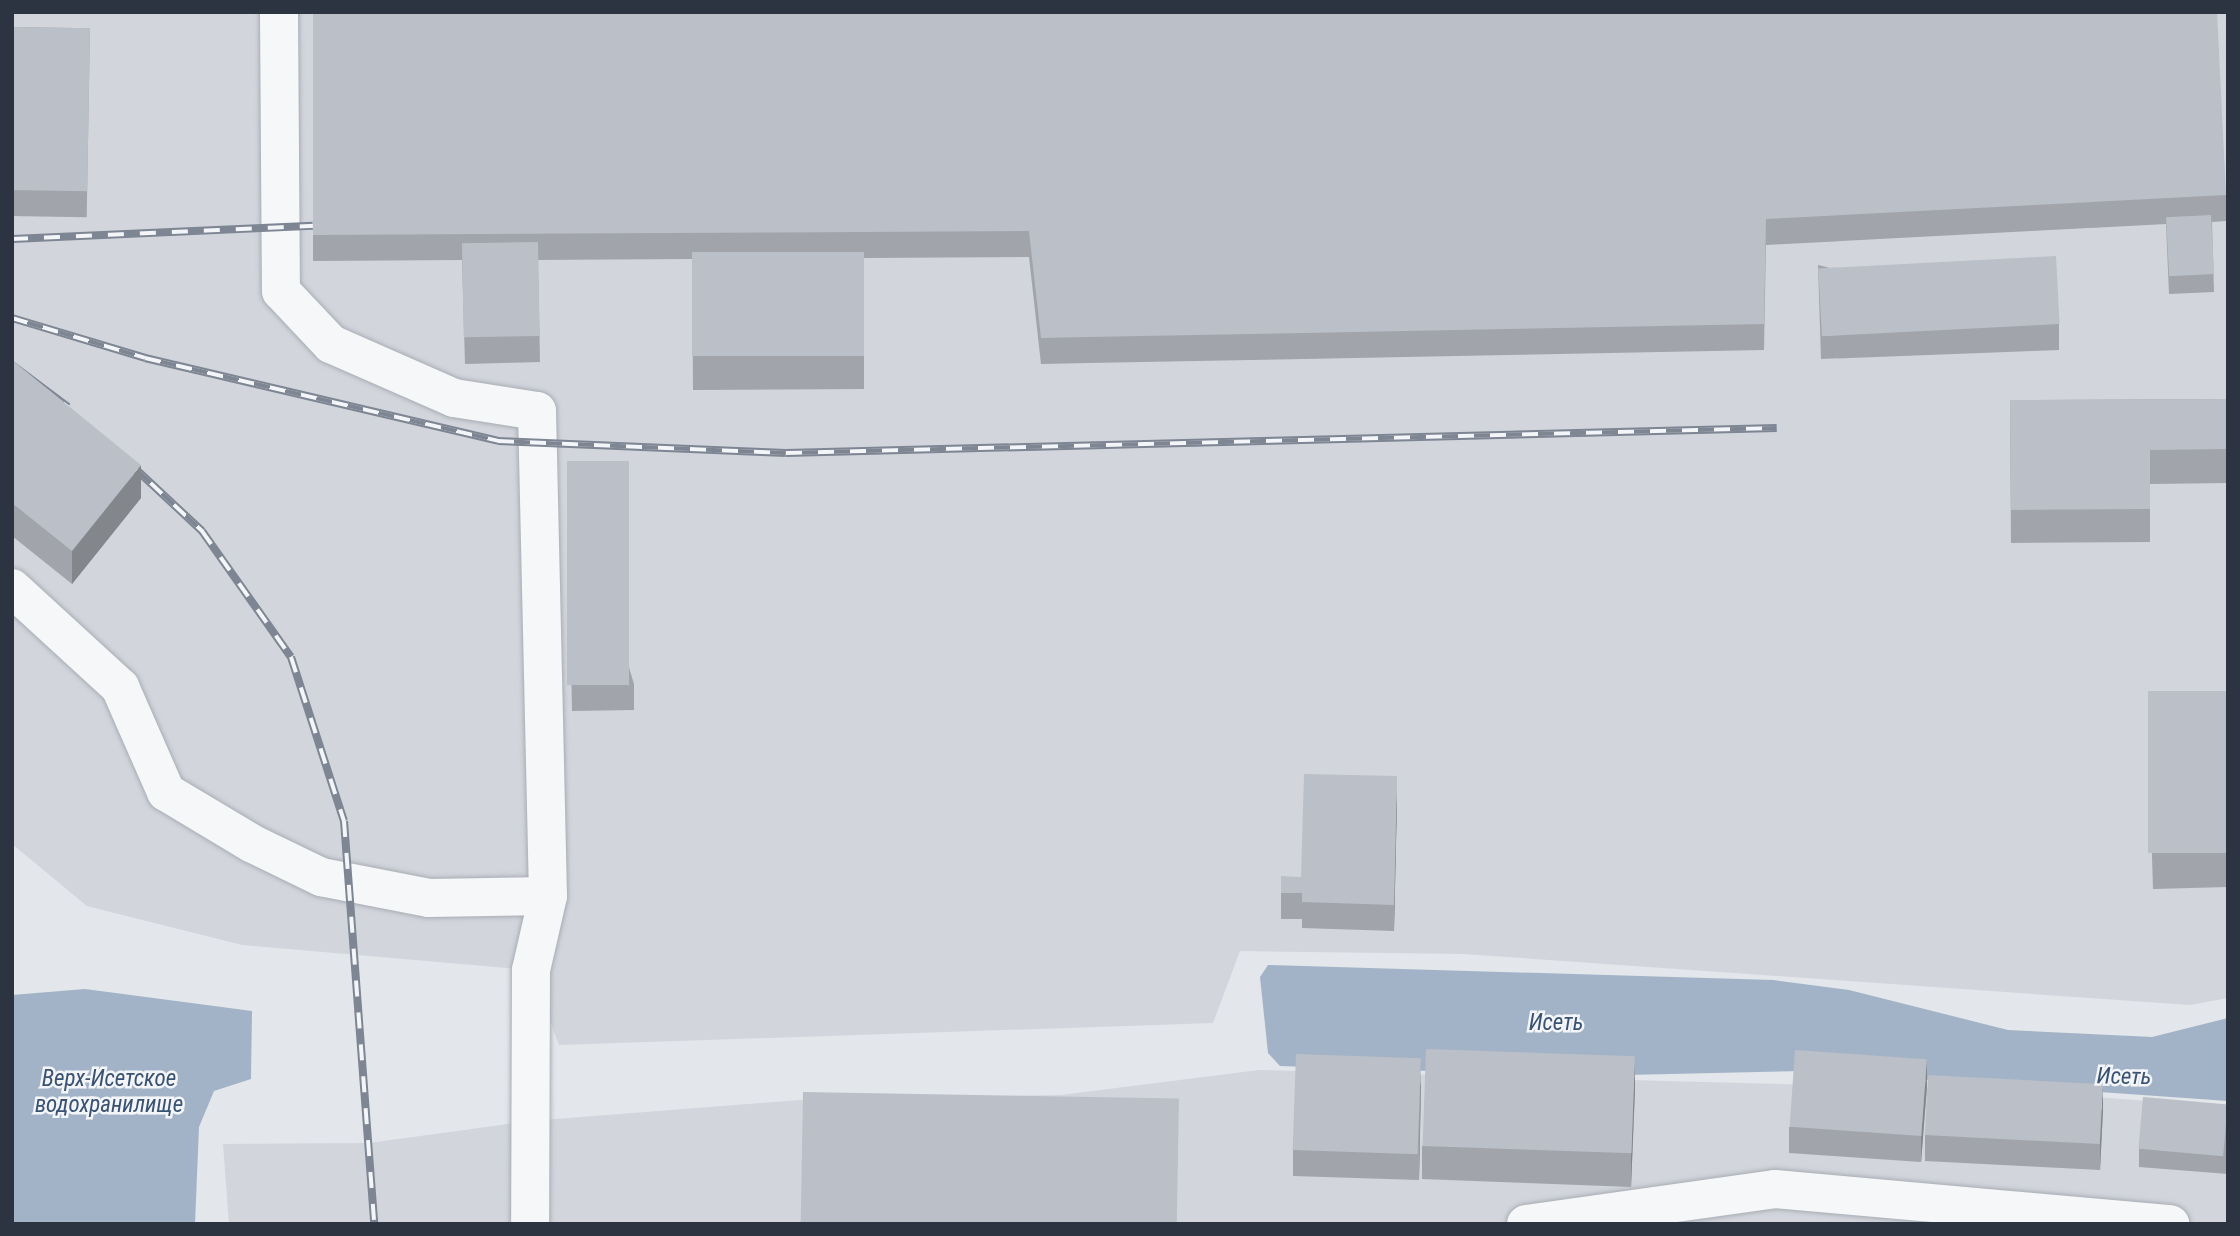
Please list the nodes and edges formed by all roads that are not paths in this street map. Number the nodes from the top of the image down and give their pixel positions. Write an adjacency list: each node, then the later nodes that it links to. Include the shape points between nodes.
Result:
1 (279, 12): 3 (lane, via 282,291 331,344 454,398 537,411)
2 (12, 588): 3 (lane, via 120,687 166,792 242,837 321,877 429,898)
3 (548, 896): 4 (lane, via 531,970)
4 (530, 1224)
5 (1526, 1224): 6 (lane, via 1775,1189)
6 (2171, 1224)

